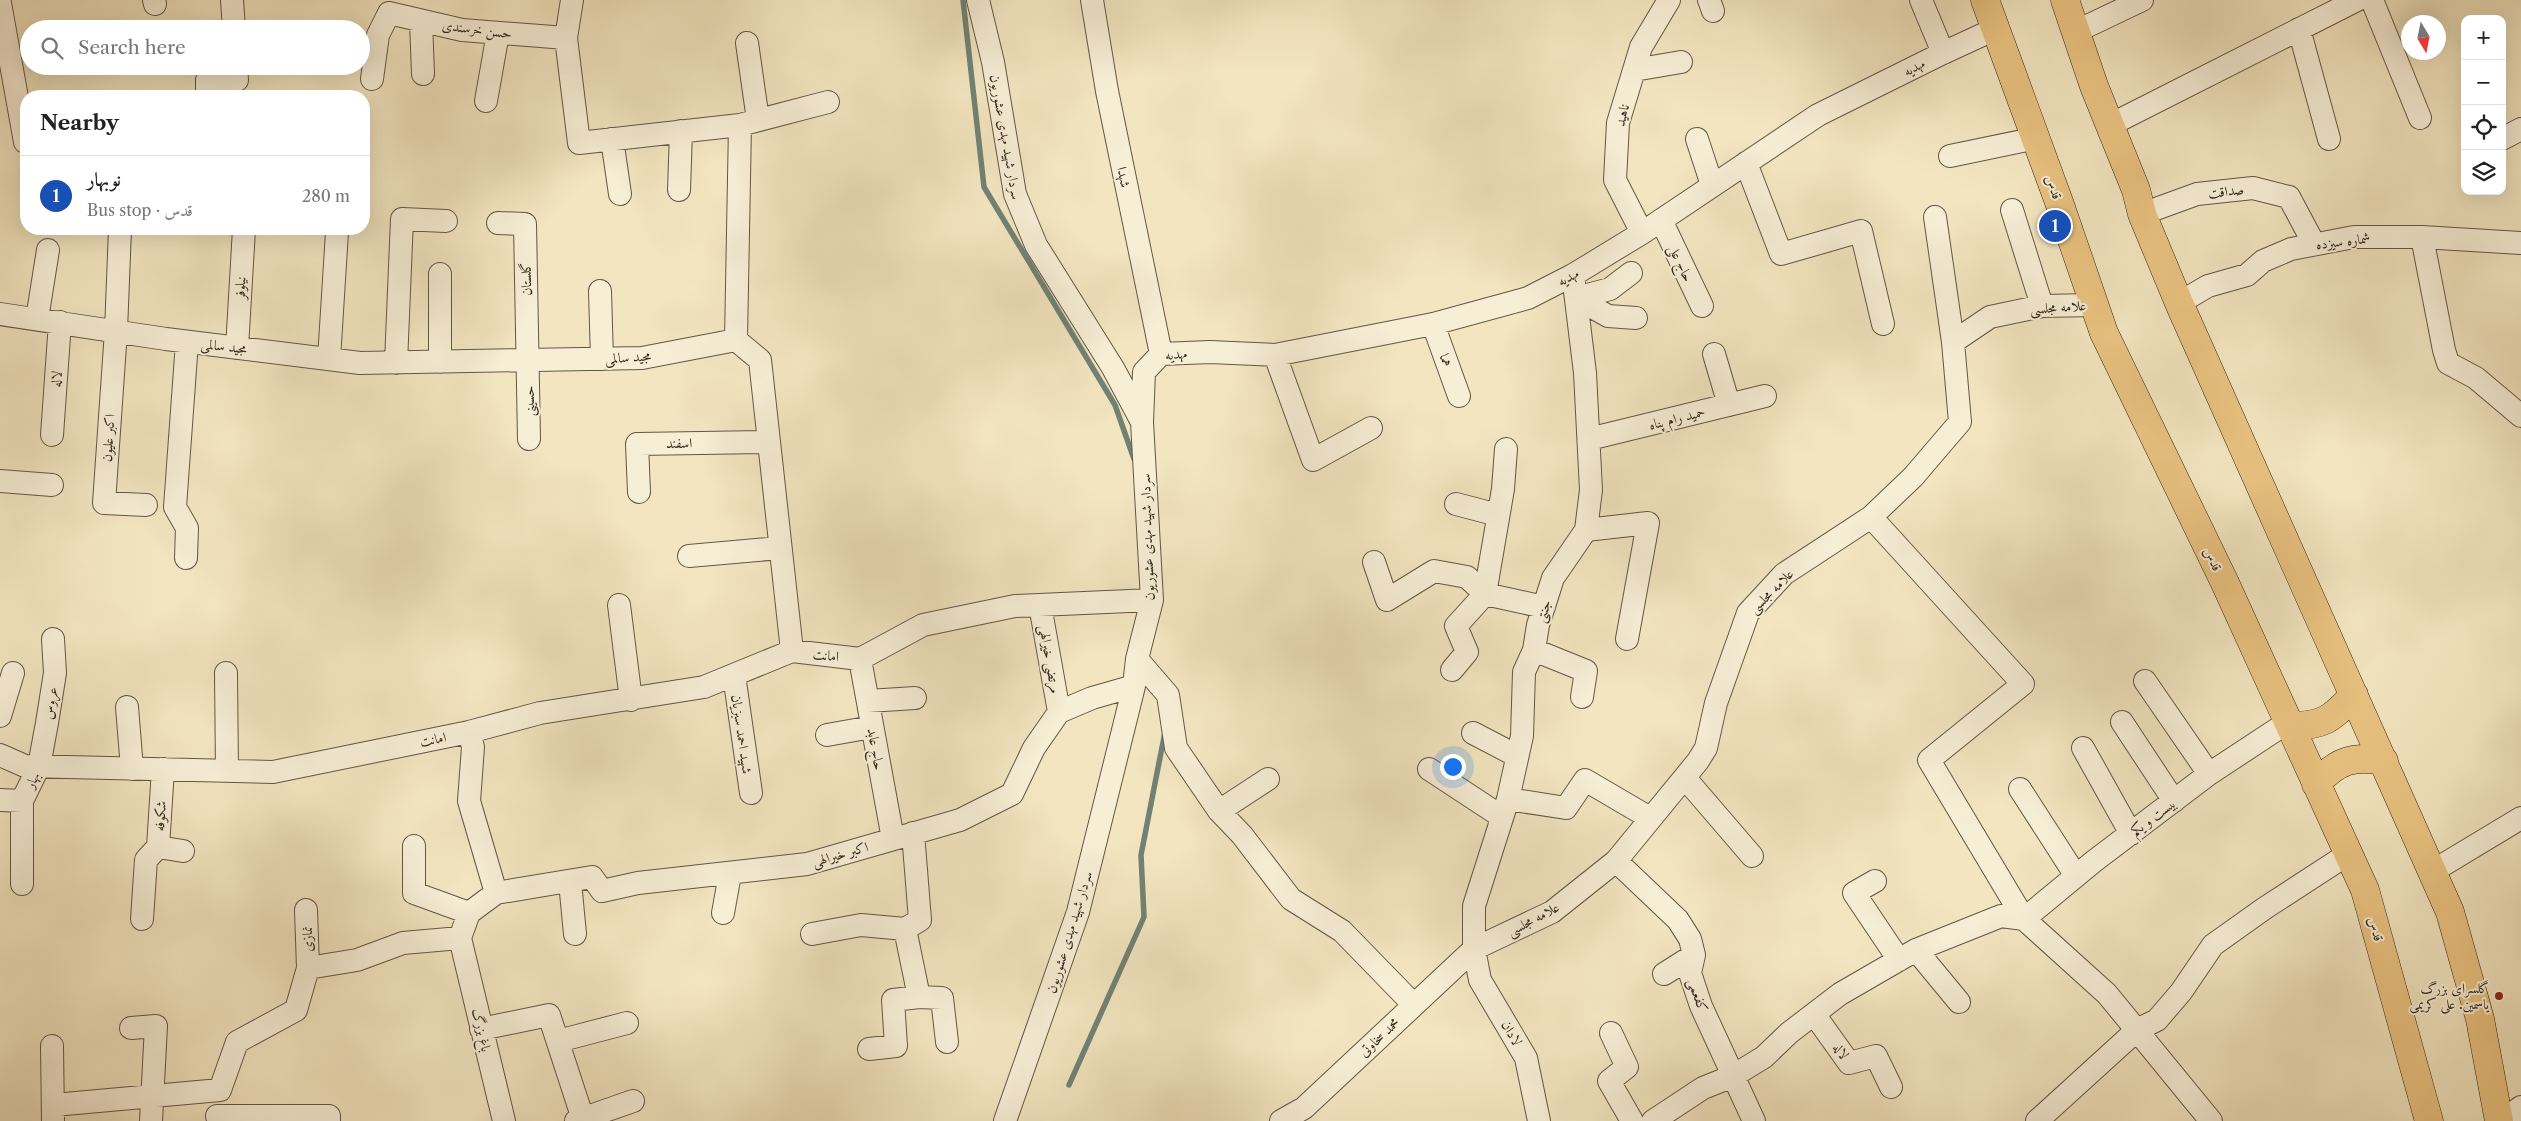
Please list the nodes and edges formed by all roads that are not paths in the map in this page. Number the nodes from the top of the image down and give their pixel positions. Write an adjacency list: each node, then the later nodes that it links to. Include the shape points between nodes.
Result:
1 (232, 0): 14 (street)
2 (572, 0): 20 (street)
3 (978, 0): 93 (street, سردار شهید مهدی عشوریون, via 993,62 1014,194 1036,246 1113,368)
4 (1092, 0): 81 (street, شهدا, via 1107,91)
5 (1668, 0): 25 (street, ناهید, via 1641,47)
6 (1921, 0): 22 (street)
7 (1985, 0): 16 (main road, قدس)
8 (2065, 0): 18 (main road)
9 (2142, 0): 18 (street)
10 (2358, 0): 17 (street)
11 (2372, 0): 32 (street)
12 (0, 4): 31 (street)
13 (387, 6): 15 (street, حسن خرسندی); 23 (street)
14 (233, 20)
15 (421, 20): 19 (street, حسن خرسندی, via 462,30); 26 (street)
16 (1995, 29): 22 (street, مهدیه); 38 (main road, قدس)
17 (2299, 29): 34 (street); 41 (street)
18 (2075, 32): 34 (main road)
19 (498, 33): 20 (street, حسن خرسندی); 29 (street)
20 (566, 38): 39 (street, via 579,143)
21 (747, 43): 33 (street)
22 (1943, 52): 43 (street, مهدیه, via 1818,115)
23 (370, 62)
24 (1681, 62): 25 (street)
25 (1634, 70): 53 (street, ناهید, via 1618,123 1615,180)
26 (423, 74)
27 (237, 75): 28 (street, via 237,80 207,80)
28 (207, 90)
29 (486, 101)
30 (828, 102): 33 (street)
31 (20, 114)
32 (2420, 118)
33 (749, 122): 36 (street); 77 (street)
34 (2110, 125): 48 (main road)
35 (2521, 129): 37 (street)
36 (681, 131): 39 (street); 45 (street)
37 (2506, 137)
38 (2037, 138): 42 (street); 67 (main road, قدس)
39 (612, 139): 46 (street)
40 (1698, 139): 44 (street)
41 (2329, 139)
42 (1950, 156)
43 (1746, 162): 44 (street, مهدیه); 75 (street, via 1781,254 1861,231)
44 (1712, 185): 50 (street, مهدیه)
45 (679, 190)
46 (620, 194)
47 (2012, 210): 69 (street)
48 (2142, 214): 59 (street, صداقت, via 2198,194 2253,188 2289,197); 66 (main road)
49 (1935, 217): 79 (street)
50 (1661, 220): 53 (street, مهدیه); 68 (street, حاج علی)
51 (446, 221): 88 (street, via 402,219)
52 (498, 224): 87 (street, گلستان, via 525,224)
53 (1642, 233): 63 (street, مهدیه)
54 (120, 235): 76 (street)
55 (244, 235): 80 (street, نیلوفر)
56 (337, 235): 84 (street)
57 (2422, 237): 58 (street, شماره سیزده); 59 (street, شماره سیزده, via 2354,237); 92 (street, via 2448,363 2476,378)
58 (2521, 243)
59 (2314, 244): 66 (street, شماره سیزده, via 2262,261 2247,275 2208,286)
60 (48, 250): 72 (street)
61 (440, 274): 86 (street)
62 (1631, 274): 65 (street, via 1610,289)
63 (1573, 275): 65 (street, جنتی); 74 (street, مهدیه, via 1528,298)
64 (600, 290): 85 (street)
65 (1576, 298): 71 (street, via 1608,316); 97 (street, جنتی)
66 (2180, 303): 129 (main road)
67 (2094, 305): 69 (street, علامه مجلسی); 138 (main road, قدس, via 2104,333)
68 (1702, 306)
69 (2042, 306): 79 (street, علامه مجلسی, via 1990,317)
70 (0, 314): 72 (street, مجید سالمی)
71 (1636, 318)
72 (37, 319): 73 (street, مجید سالمی)
73 (60, 322): 76 (street, مجید سالمی); 95 (street, لاله)
74 (1433, 324): 83 (street, مهدیه); 89 (street, هما)
75 (1883, 324)
76 (116, 331): 78 (street, مجید سالمی); 104 (street, اکبر علیون, via 104,503)
77 (736, 340): 85 (street, مجید سالمی, via 642,358); 98 (street, via 760,360)
78 (187, 342): 80 (street, مجید سالمی); 110 (street, via 175,507 187,528)
79 (1953, 342): 106 (street, علامه مجلسی, via 1960,422 1913,477)
80 (237, 348): 84 (street, مجید سالمی)
81 (1161, 354): 83 (street, مهدیه); 93 (street, مهدیه, via 1144,372)
82 (1714, 354): 91 (street)
83 (1275, 355): 94 (street, via 1312,460)
84 (329, 359): 88 (street, مجید سالمی)
85 (602, 359): 87 (street, مجید سالمی)
86 (440, 362): 87 (street, مجید سالمی); 88 (street, مجید سالمی)
87 (528, 362): 96 (street, حسینی)
88 (396, 363)
89 (1459, 396)
90 (1765, 396): 91 (street, حمید رام پناه)
91 (1729, 405): 97 (street, حمید رام پناه)
92 (2521, 416)
93 (1142, 422): 113 (street, سردار شهید مهدی عشوریون)
94 (1370, 428)
95 (52, 435)
96 (529, 439)
97 (1589, 439): 107 (street, جنتی, via 1591,490)
98 (769, 442): 102 (street, اسفند, via 637,444); 108 (street)
99 (1506, 449): 105 (street)
100 (0, 482): 101 (street)
101 (52, 485)
102 (639, 492)
103 (1456, 504): 105 (street)
104 (146, 505)
105 (1498, 515): 112 (street)
106 (1871, 517): 153 (street, علامه مجلسی, via 1784,574 1748,612 1716,703 1706,748); 184 (street, via 2023,684 1929,760)
107 (1586, 530): 116 (street, جنتی, via 1553,578); 118 (street, via 1648,524)
108 (780, 548): 109 (street); 120 (street)
109 (689, 556)
110 (186, 558)
111 (1374, 562): 112 (street, via 1387,600 1434,572 1467,577)
112 (1485, 594): 116 (street); 123 (street, via 1456,626 1467,652)
113 (1152, 600): 115 (street); 122 (street, سردار شهید مهدی عشوریون)
114 (619, 605): 132 (street)
115 (1040, 605): 121 (street, via 1015,606 923,625); 135 (street, مرتضی خیرالهی)
116 (1544, 607): 119 (street, جنتی)
117 (52, 639): 147 (street, عروس, via 55,673)
118 (1627, 639)
119 (1534, 650): 130 (street, via 1586,671); 145 (street, جنتی, via 1524,672 1522,736)
120 (792, 651): 121 (street, امانت); 126 (street, امانت)
121 (860, 658): 133 (street, حاج عابد)
122 (1137, 659): 128 (street, سردار شهید مهدی عشوریون); 162 (street, via 1168,695 1176,748)
123 (1452, 670)
124 (226, 673): 151 (street)
125 (14, 674): 136 (street)
126 (734, 675): 132 (street, امانت, via 704,687); 157 (street, شهید احمد سبزیان)
127 (2144, 681): 152 (street)
128 (1134, 686): 135 (street); 220 (street, سردار شهید مهدی عشوریون, via 1078,912)
129 (2354, 695): 138 (main road, via 2326,721 2307,726); 146 (main road)
130 (1582, 697)
131 (915, 698): 133 (street)
132 (631, 700): 140 (street, امانت, via 540,713)
133 (868, 701): 139 (street, حاج عابد)
134 (127, 707): 148 (street)
135 (1059, 712): 166 (street, اکبر خیرالهی, via 1034,748 1012,794 960,820)
136 (0, 716)
137 (2122, 722): 160 (street)
138 (2289, 724): 152 (street, بیست و یکم); 155 (main road, قدس)
139 (872, 727): 142 (street); 166 (street, حاج عابد)
140 (469, 732): 151 (street, امانت, via 273,772); 179 (street, via 473,747 469,801)
141 (1473, 733): 145 (street)
142 (827, 735)
143 (2083, 748): 165 (street)
144 (0, 755): 147 (street, امانت, via 25,766)
145 (1517, 756): 161 (street, جنتی)
146 (2384, 761): 155 (main road, via 2366,758 2348,761 2330,768); 173 (main road)
147 (38, 766): 148 (street, امانت); 159 (street, بهار)
148 (132, 769): 149 (street, امانت)
149 (163, 769): 151 (street, امانت); 168 (street, شکوفه)
150 (1429, 769): 161 (street)
151 (227, 771)
152 (2209, 774): 160 (street, بیست و یکم)
153 (1685, 778): 163 (street, علامه مجلسی); 171 (street)
154 (1268, 779): 162 (street)
155 (2316, 784): 170 (main road, قدس)
156 (2020, 789): 175 (street)
157 (751, 793)
158 (0, 800): 159 (street, بهار)
159 (22, 801): 178 (street)
160 (2174, 801): 165 (street, بیست و یکم)
161 (1505, 808): 163 (street, via 1566,808 1585,780); 189 (street, جنتی, via 1474,906)
162 (1219, 811): 196 (street, via 1242,835 1291,899 1342,931)
163 (1650, 818): 172 (street, علامه مجلسی)
164 (2521, 818): 173 (street)
165 (2131, 834): 175 (street, بیست و یکم)
166 (903, 836): 174 (street, اکبر خیرالهی, via 806,864); 185 (street, حاج عابد, via 920,920)
167 (414, 846): 181 (street, via 414,893)
168 (158, 847): 169 (street); 183 (street, شکوفه, via 146,860)
169 (183, 850)
170 (2348, 854): 201 (street, via 2213,945 2157,1020); 227 (main road, قدس, via 2364,890)
171 (1752, 856)
172 (1616, 860): 189 (street, علامه مجلسی, via 1552,912); 190 (street, کفعمی, via 1678,920 1690,939)
173 (2433, 871): 228 (main road, via 2450,912 2480,1019)
174 (730, 874): 177 (street, اکبر خیرالهی, via 638,883 602,891 592,877); 182 (street)
175 (2076, 876): 184 (street, بیست و یکم)
176 (1875, 881): 191 (street, via 1854,893)
177 (570, 882): 179 (street, اکبر خیرالهی); 186 (street)
178 (22, 884)
179 (496, 893): 181 (street)
180 (306, 910): 192 (street, نمازی)
181 (469, 913): 188 (street)
182 (724, 913)
183 (142, 919)
184 (2024, 919): 191 (street, via 2001,916); 201 (street, via 2107,994)
185 (905, 929): 187 (street, via 861,925); 194 (street)
186 (575, 934)
187 (812, 934)
188 (460, 938): 192 (street, via 403,943 357,960); 200 (street, باغ بزرگ)
189 (1474, 949): 196 (street, محمد سخاوتی); 222 (street, لادان, via 1480,980 1526,1058)
190 (1694, 955): 193 (street); 207 (street, کفعمی, via 1690,973 1701,1006)
191 (1908, 955): 195 (street); 197 (street, via 1840,994)
192 (308, 968): 209 (street, نمازی, via 296,1010 237,1042)
193 (1664, 974)
194 (919, 997): 204 (street, via 942,998); 206 (street, via 892,1000 896,1046)
195 (1958, 1002)
196 (1414, 1005): 221 (street, محمد سخاوتی, via 1304,1108)
197 (1814, 1014): 207 (street, via 1764,1057); 208 (street, لاله, via 1849,1063 1876,1056)
198 (627, 1023): 203 (street)
199 (131, 1028): 210 (street, via 156,1026)
200 (482, 1029): 203 (street, via 549,1015); 219 (street, باغ بزرگ)
201 (2137, 1030): 225 (street); 226 (street)
202 (1611, 1033): 223 (street, via 1627,1067 1610,1081)
203 (558, 1041): 215 (street)
204 (947, 1042)
205 (52, 1046): 213 (street)
206 (869, 1049)
207 (1734, 1076): 216 (street, via 1702,1088); 224 (street, کفعمی)
208 (1892, 1087)
209 (220, 1090): 210 (street); 214 (street, نمازی)
210 (152, 1097): 213 (street); 217 (street)
211 (632, 1100): 215 (street)
212 (2521, 1107): 228 (street)
213 (53, 1113)
214 (217, 1118): 218 (street, via 329,1116)
215 (580, 1120)
216 (1656, 1120)
217 (151, 1121)
218 (330, 1121)
219 (504, 1121)
220 (1006, 1121)
221 (1281, 1121)
222 (1540, 1121)
223 (1632, 1121)
224 (1754, 1121)
225 (2037, 1121)
226 (2211, 1121)
227 (2429, 1121)
228 (2501, 1121)

